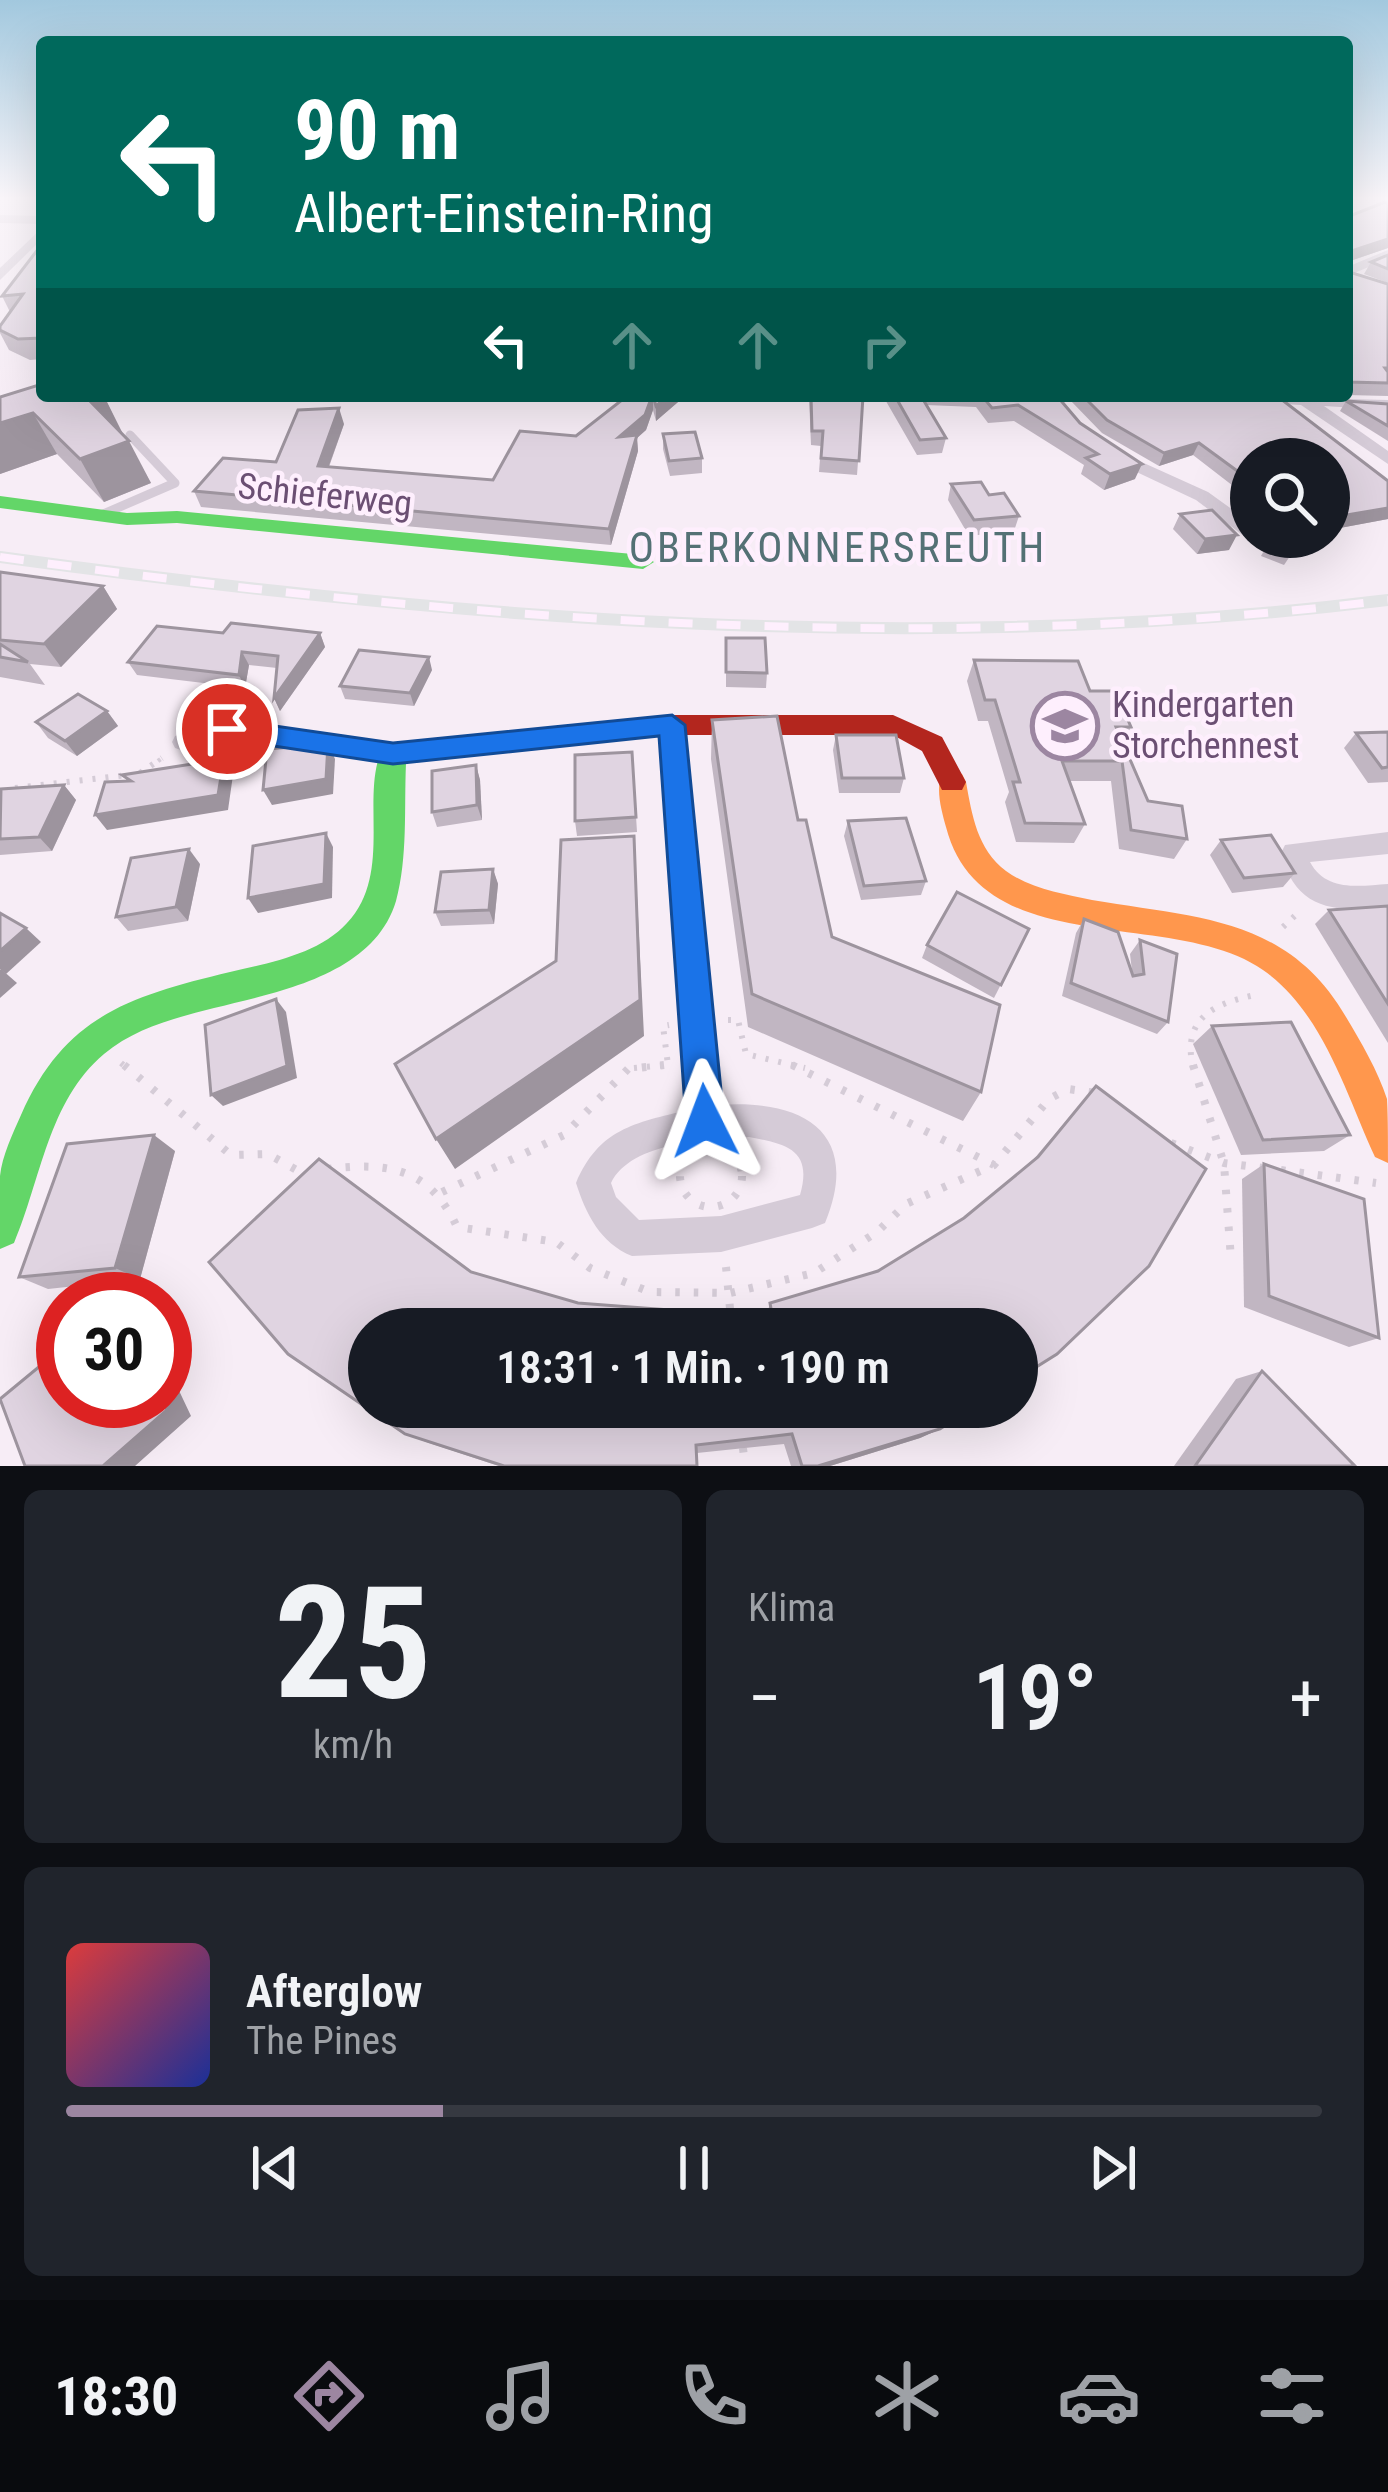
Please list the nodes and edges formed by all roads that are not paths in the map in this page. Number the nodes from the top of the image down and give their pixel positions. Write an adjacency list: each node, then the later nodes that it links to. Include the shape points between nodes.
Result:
1 (1353, 278): 2 (street)
2 (1367, 284)
3 (1308, 402): 8 (street)
4 (1346, 402): 5 (street)
5 (1388, 405)
6 (130, 436): 10 (lane, via 175,483)
7 (1094, 442): 11 (street)
8 (1388, 459)
9 (0, 502): 10 (street, Schieferweg)
10 (100, 515): 12 (street, Schieferweg)
11 (1230, 517)
12 (643, 562)
13 (672, 725): 15 (street); 18 (street); 19 (street, via 892,725 927,735 943,757 978,866 1012,890 1194,924 1260,950 1309,991)
14 (184, 742): 15 (street, via 227,729)
15 (393, 754): 20 (street, via 379,907 369,928 255,981 164,1000 93,1040 47,1096)
16 (1388, 843): 17 (street, via 1294,854 1316,891 1336,901)
17 (1388, 896)
18 (705, 1121): 18 (street, via 663,1128 611,1153 594,1181 598,1203 632,1238 740,1230 812,1210 824,1164 799,1132 749,1120)
19 (1388, 1144)
20 (0, 1229)

